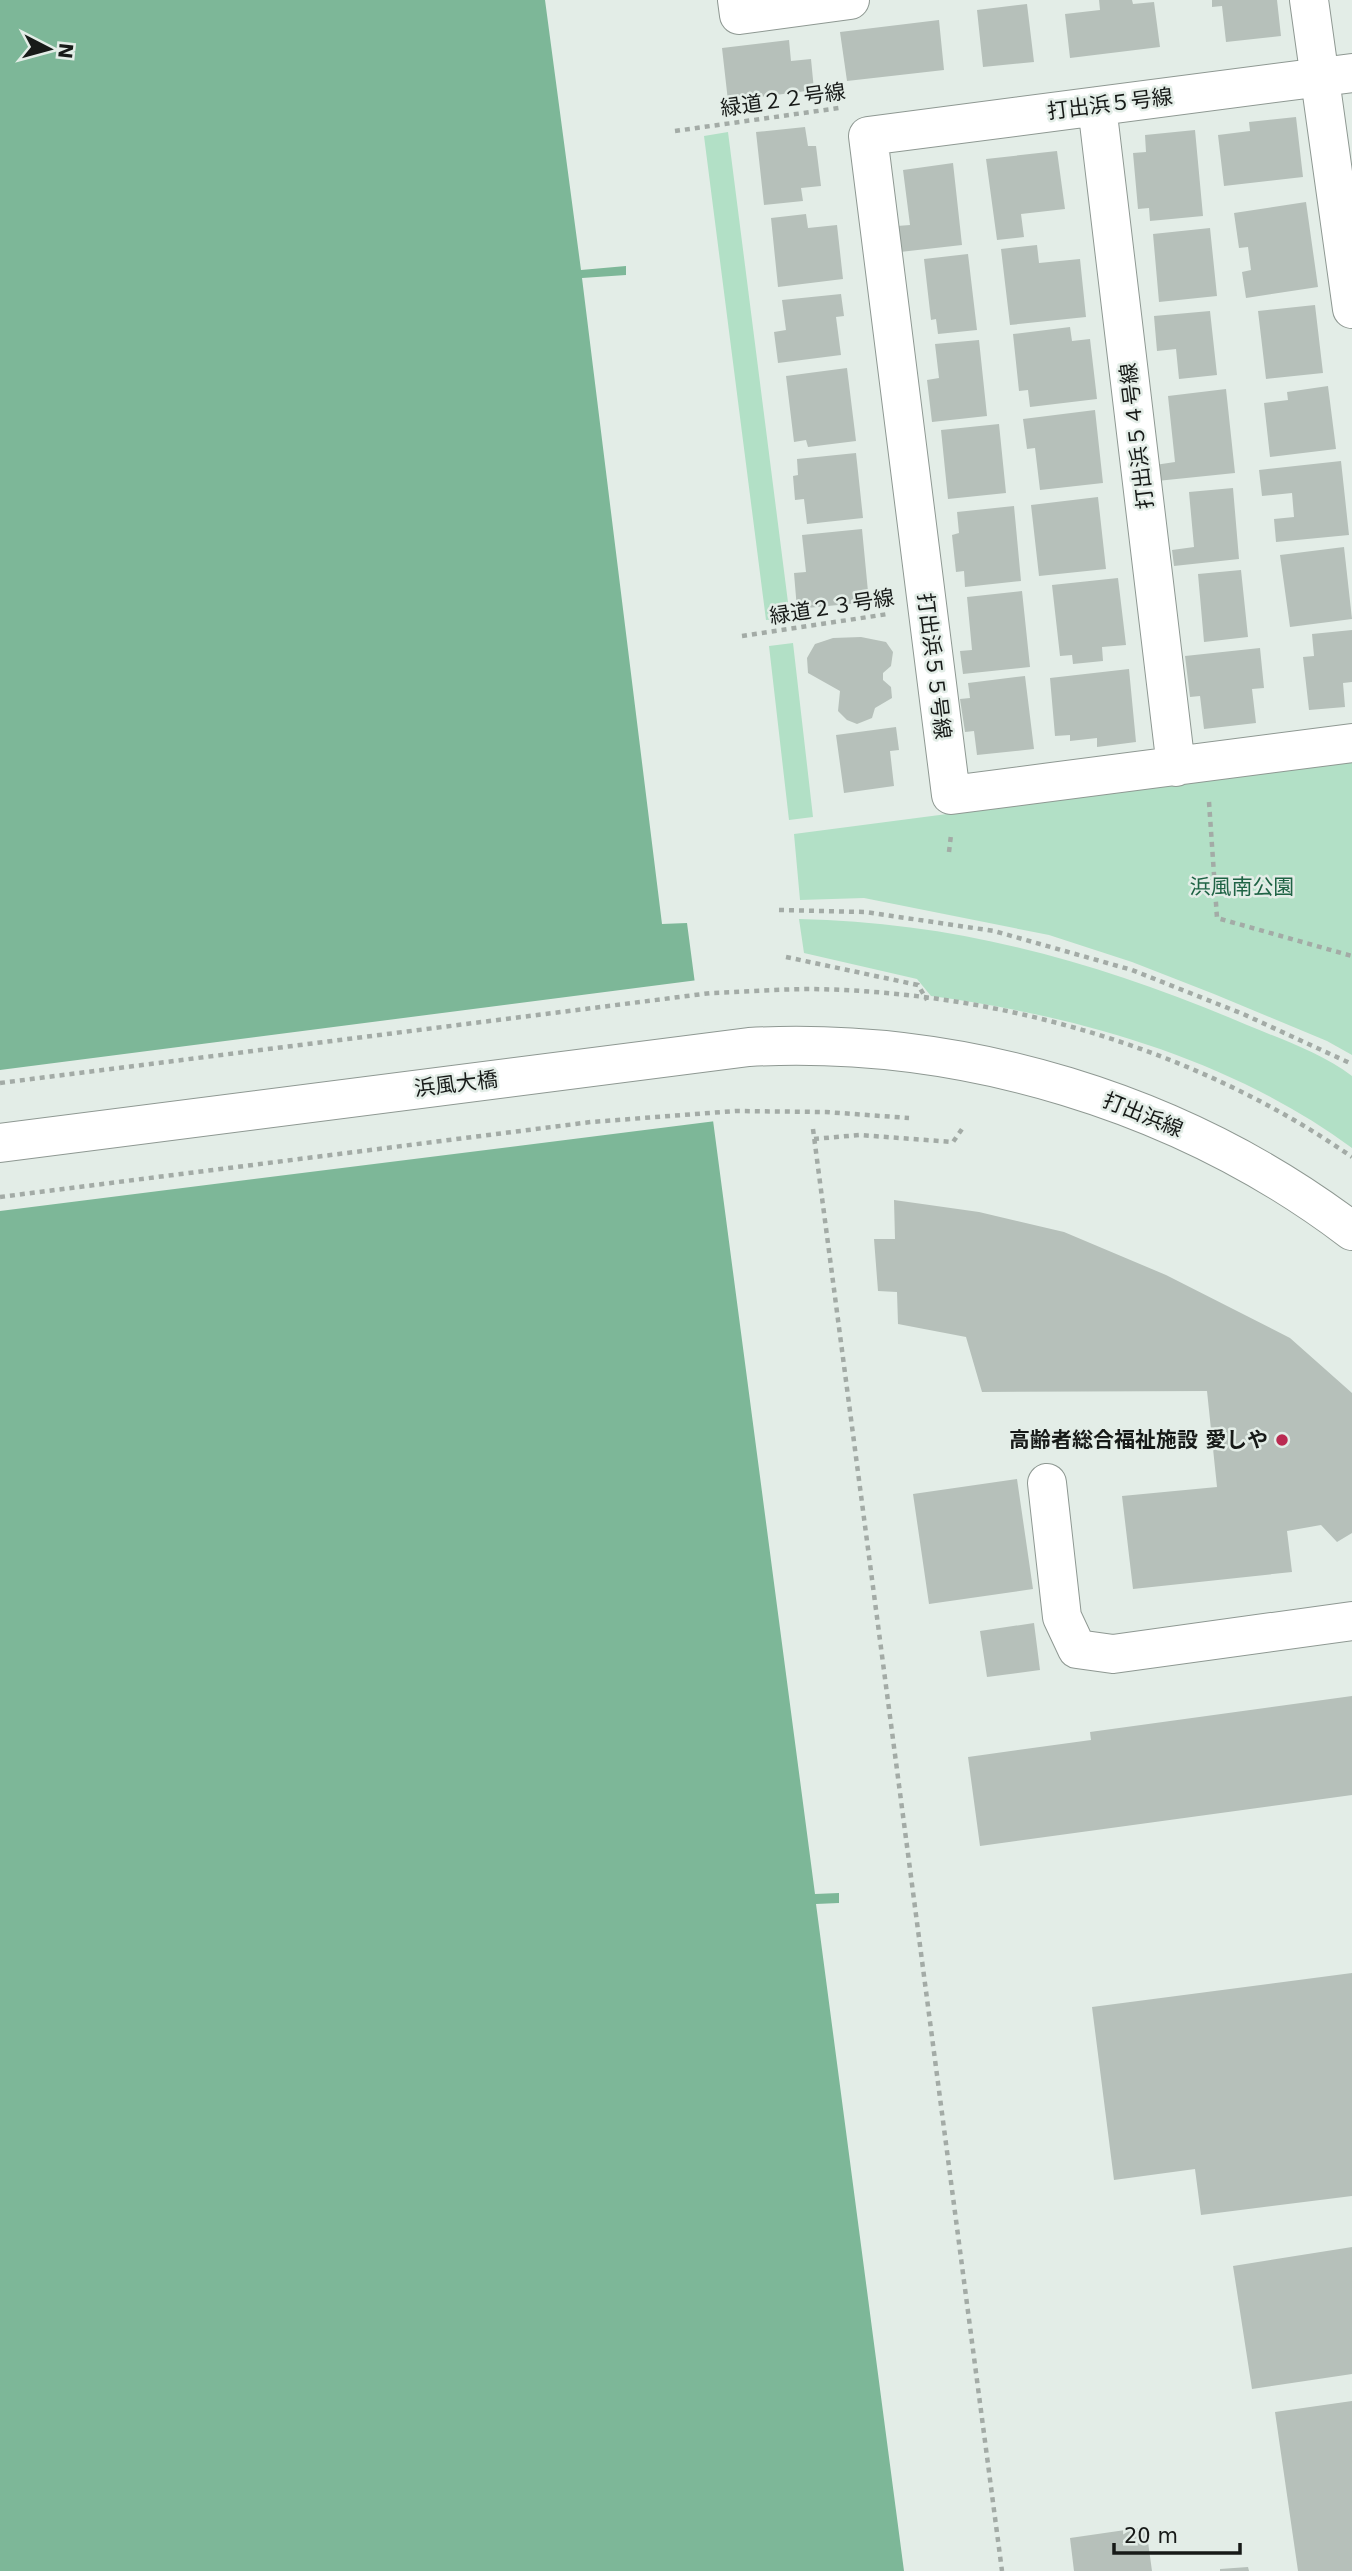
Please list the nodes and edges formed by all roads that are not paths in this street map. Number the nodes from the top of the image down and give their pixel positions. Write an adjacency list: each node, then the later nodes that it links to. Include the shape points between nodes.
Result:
1 (850, 0): 3 (street)
2 (1309, 0): 4 (street)
3 (738, 8)
4 (1336, 75): 5 (street, 打出浜５号線); 7 (street)
5 (1097, 106): 6 (street, 打出浜５号線); 9 (street, 打出浜５４号線)
6 (868, 136): 9 (street, 打出浜５５号線, via 951,795)
7 (1352, 309)
8 (1352, 743): 9 (street, 打出浜５５号線)
9 (1191, 764)
10 (912, 1055): 11 (street, 浜風大橋, via 836,1046 749,1046); 12 (street, 打出浜線, via 1022,1073 1123,1106 1236,1156)
11 (0, 1143)
12 (1352, 1231)
13 (1046, 1483): 14 (street, via 1062,1617 1077,1649 1113,1654)
14 (1352, 1621)

